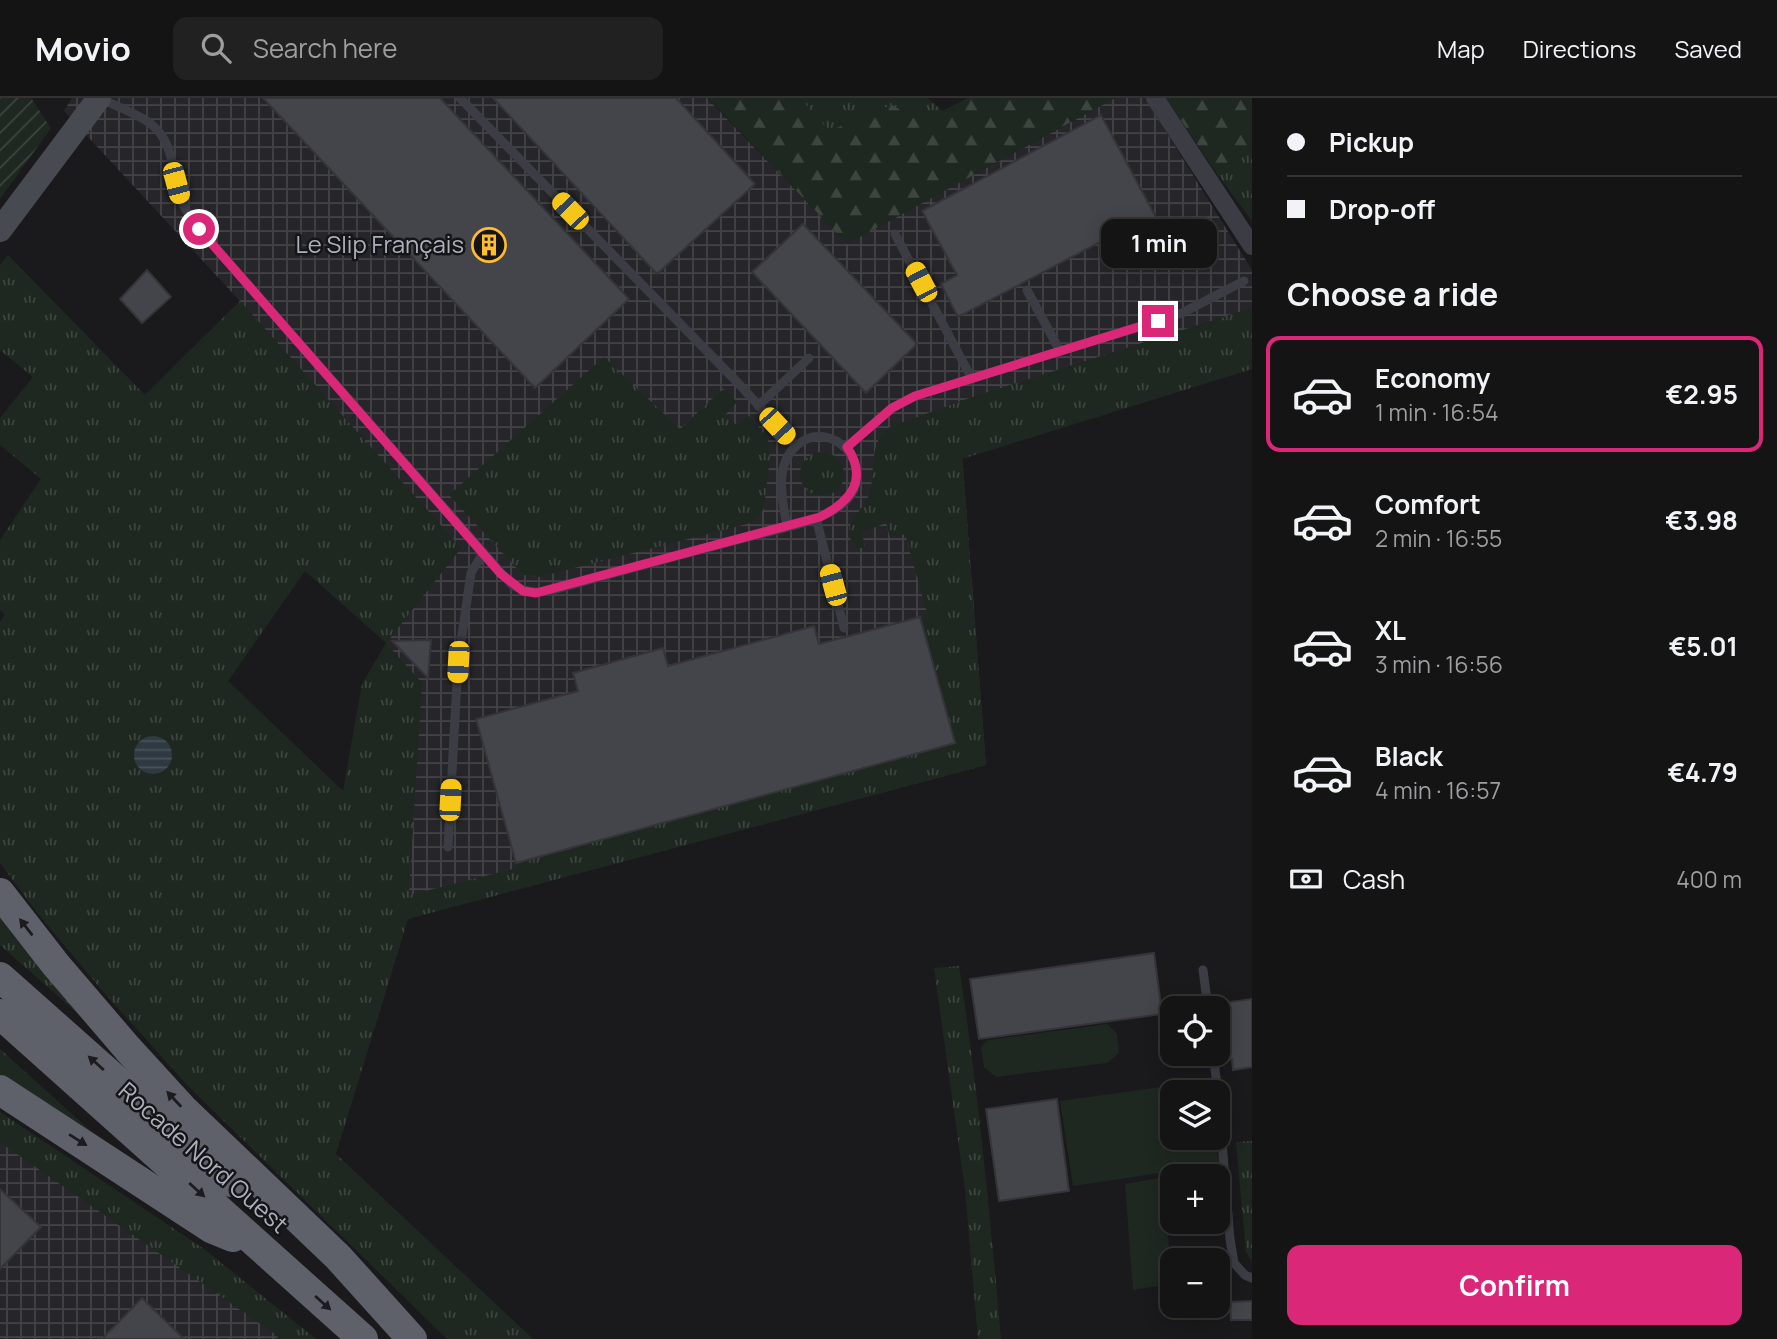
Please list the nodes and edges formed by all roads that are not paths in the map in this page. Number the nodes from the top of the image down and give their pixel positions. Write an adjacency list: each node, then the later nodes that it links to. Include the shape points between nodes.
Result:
1 (99, 98): 4 (main road); 17 (lane, via 137,115 160,132 173,160 180,198 199,229)
2 (460, 98): 12 (lane)
3 (1155, 98): 6 (street)
4 (1, 228)
5 (895, 234): 11 (lane)
6 (1252, 246)
7 (1244, 281): 9 (lane, via 1182,313)
8 (1027, 290): 9 (lane)
9 (1060, 351): 11 (lane)
10 (809, 358): 12 (lane)
11 (972, 379): 14 (lane, via 892,408)
12 (758, 406): 13 (lane)
13 (796, 446): 14 (lane, via 818,438); 16 (lane, via 783,468 781,496)
14 (847, 447): 15 (lane, via 856,469 852,492 836,508)
15 (816, 518): 16 (lane); 18 (lane)
16 (787, 526): 17 (lane, via 536,593 512,585)
17 (482, 553): 19 (lane, via 471,573 458,662)
18 (844, 628)
19 (447, 846)
20 (0, 893): 31 (highway, one-way to 20, via 338,1257 164,1088 87,1002)
21 (1203, 971): 23 (lane)
22 (0, 978): 30 (highway, Rocade Nord Ouest, one-way to 22)
23 (1206, 996)
24 (0, 1014): 27 (highway, Rocade Nord Ouest, one-way to 27)
25 (0, 1090): 27 (highway, one-way to 27, via 211,1228)
26 (1223, 1150): 28 (lane, via 1234,1263)
27 (261, 1248): 29 (highway, Rocade Nord Ouest, one-way to 29)
28 (1252, 1278)
29 (363, 1339)
30 (405, 1339)
31 (412, 1339)

